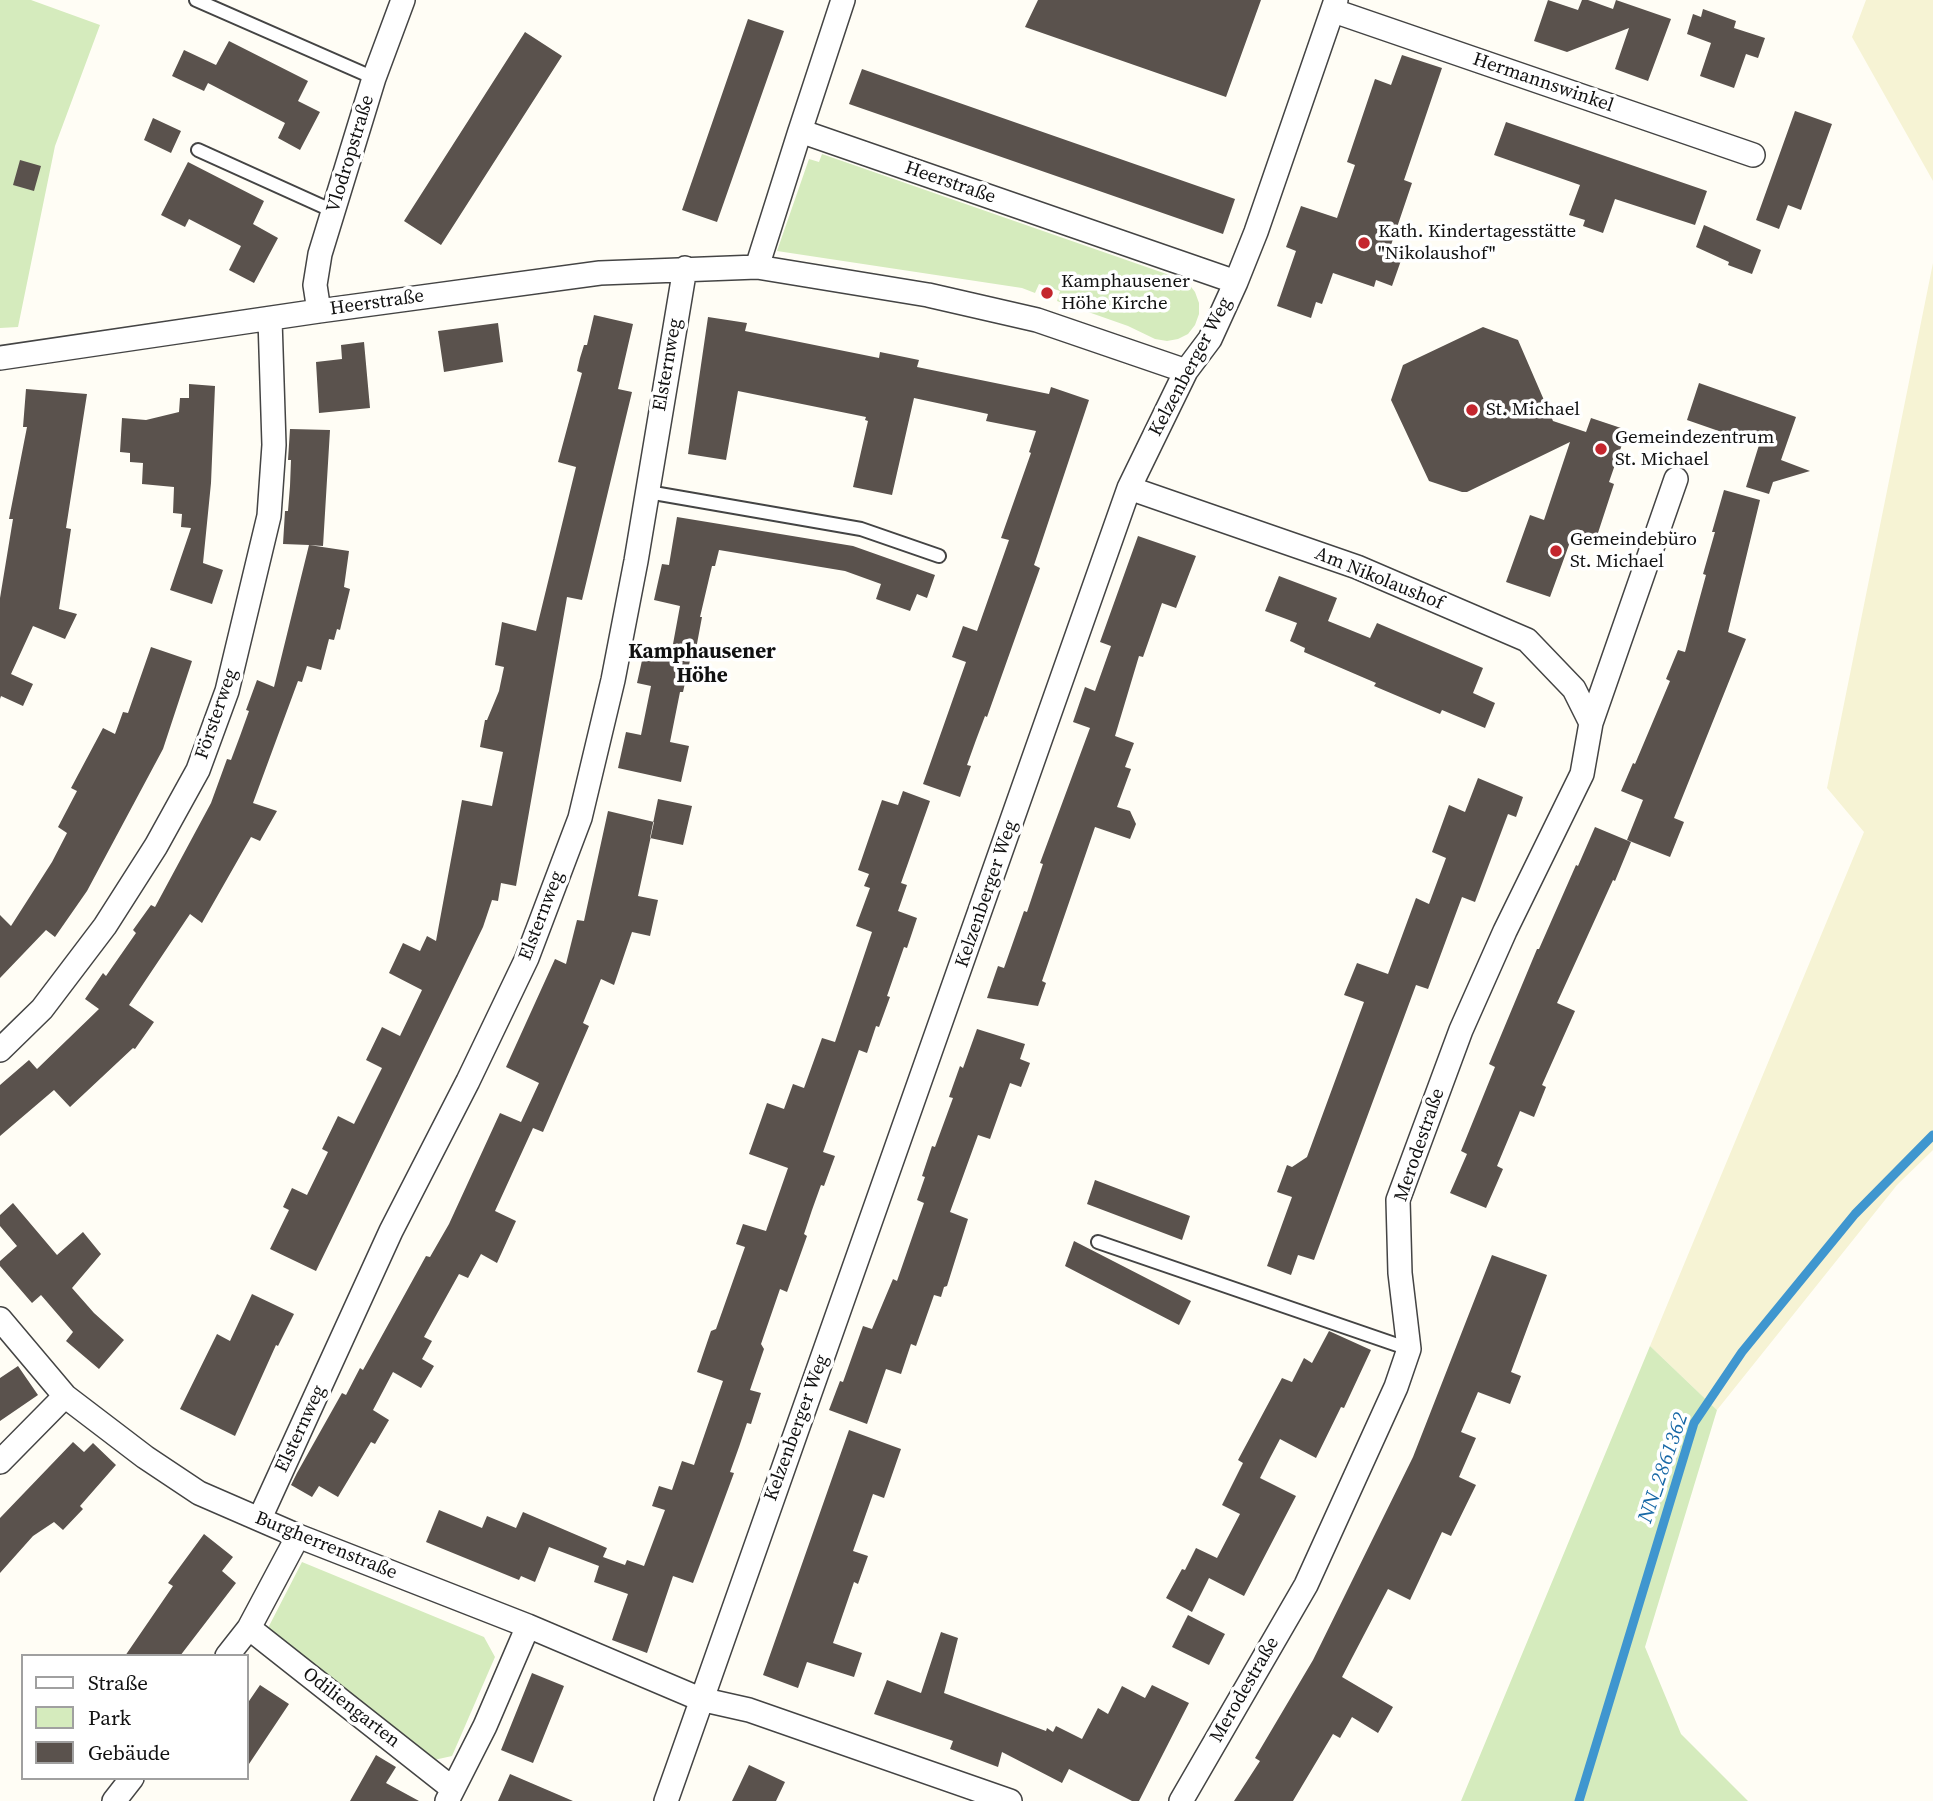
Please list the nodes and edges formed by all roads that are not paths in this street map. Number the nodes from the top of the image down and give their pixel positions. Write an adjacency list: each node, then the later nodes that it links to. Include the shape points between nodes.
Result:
1 (196, 0): 5 (lane)
2 (403, 0): 5 (street, Vlodropstraße)
3 (843, 0): 6 (street)
4 (1335, 6): 8 (street, Hermannswinkel); 12 (street, Kelzenberger Weg)
5 (374, 78): 9 (street, Vlodropstraße)
6 (800, 131): 10 (street); 12 (street, Heerstraße)
7 (198, 150): 9 (lane)
8 (1753, 155)
9 (333, 211): 13 (street, Vlodropstraße, via 315,285)
10 (757, 267): 11 (street, Heerstraße); 16 (street, Heerstraße, via 928,295 1037,320)
11 (685, 268): 13 (street, Heerstraße, via 600,273); 19 (street, Elsternweg)
12 (1236, 282): 16 (street, Kelzenberger Weg, via 1210,339)
13 (319, 311): 14 (street, Heerstraße)
14 (270, 319): 15 (street, Heerstraße); 22 (street, Försterweg, via 274,445 269,516 227,691 198,770 105,926 42,1009)
15 (0, 358)
16 (1186, 371): 18 (street, Kelzenberger Weg)
17 (1676, 479): 21 (street, Merodestraße)
18 (1129, 488): 21 (street, Am Nikolaushof, via 1357,568 1527,640 1574,689); 33 (street, Kelzenberger Weg)
19 (648, 492): 20 (lane, via 861,529); 28 (street, Elsternweg, via 613,680 580,818 527,958 391,1231)
20 (939, 556)
21 (1591, 723): 25 (street, Merodestraße, via 1582,774 1461,1030 1398,1200)
22 (0, 1050)
23 (1098, 1241): 25 (lane)
24 (0, 1319): 26 (street, Burgherrenstraße)
25 (1409, 1349): 39 (street, Merodestraße, via 1306,1585)
26 (65, 1396): 27 (street); 28 (street, Burgherrenstraße, via 199,1493)
27 (0, 1462)
28 (260, 1518): 29 (street, Burgherrenstraße)
29 (298, 1536): 30 (street, Burgherrenstraße); 31 (street)
30 (528, 1626): 33 (street, Burgherrenstraße); 35 (street, Odiliengarten)
31 (249, 1628): 32 (street); 35 (street, Odiliengarten)
32 (229, 1654)
33 (700, 1699): 37 (street, Kelzenberger Weg); 38 (street, via 749,1710)
34 (130, 1780): 36 (street)
35 (450, 1795)
36 (114, 1801)
37 (666, 1801)
38 (1010, 1801)
39 (1181, 1801)

